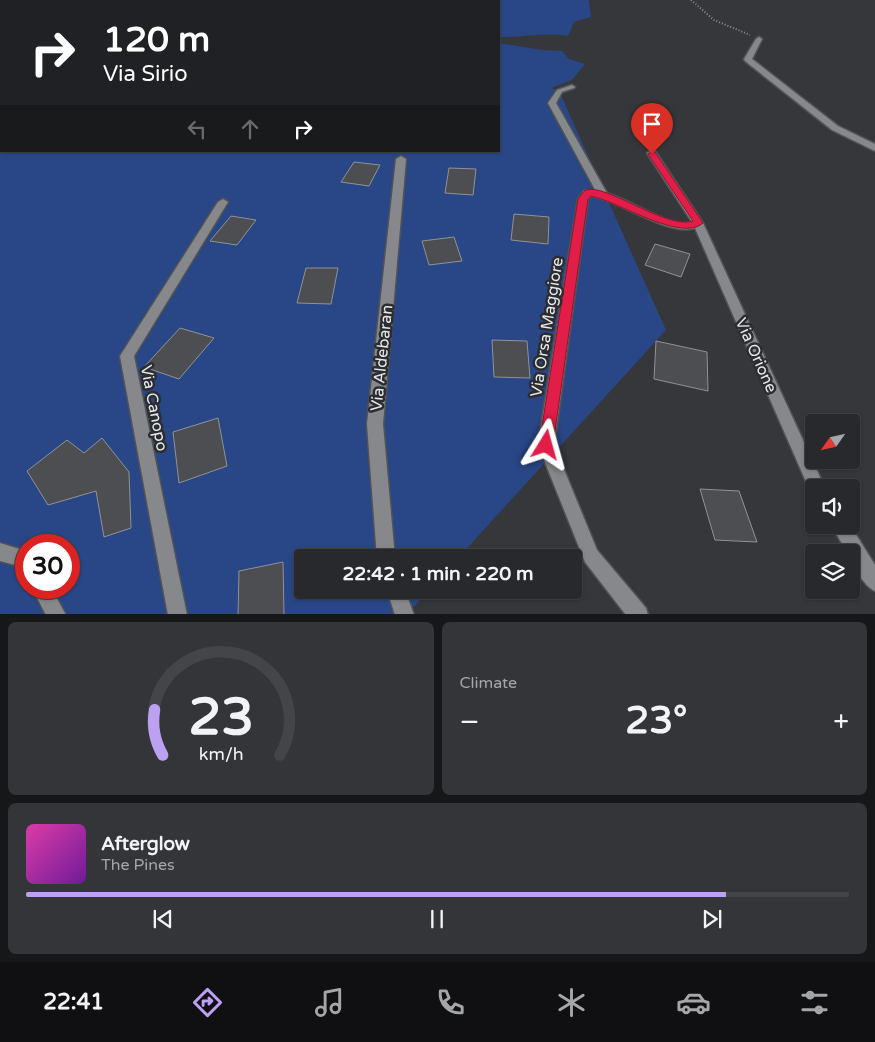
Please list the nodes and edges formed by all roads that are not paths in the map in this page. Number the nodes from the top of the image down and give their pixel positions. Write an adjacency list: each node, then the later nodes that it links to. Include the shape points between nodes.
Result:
1 (759, 39): 3 (street, via 748,59 835,128)
2 (572, 87): 6 (lane, via 559,91 552,103)
3 (875, 148)
4 (652, 154): 8 (street, Via Orione)
5 (401, 160): 11 (street, Via Aldebaran, via 375,424)
6 (603, 195): 8 (street, via 687,227); 20 (street, Via Orsa Maggiore, via 588,193 583,199 546,445 591,556)
7 (223, 202): 18 (street, Via Canopo, via 127,356)
8 (698, 223): 9 (street, Via Orione)
9 (813, 479)
10 (846, 534): 14 (street)
11 (385, 549)
12 (0, 552): 13 (street)
13 (15, 556)
14 (875, 582)
15 (48, 599): 17 (street)
16 (399, 599): 19 (street)
17 (57, 614)
18 (178, 614)
19 (405, 614)
20 (639, 614)

